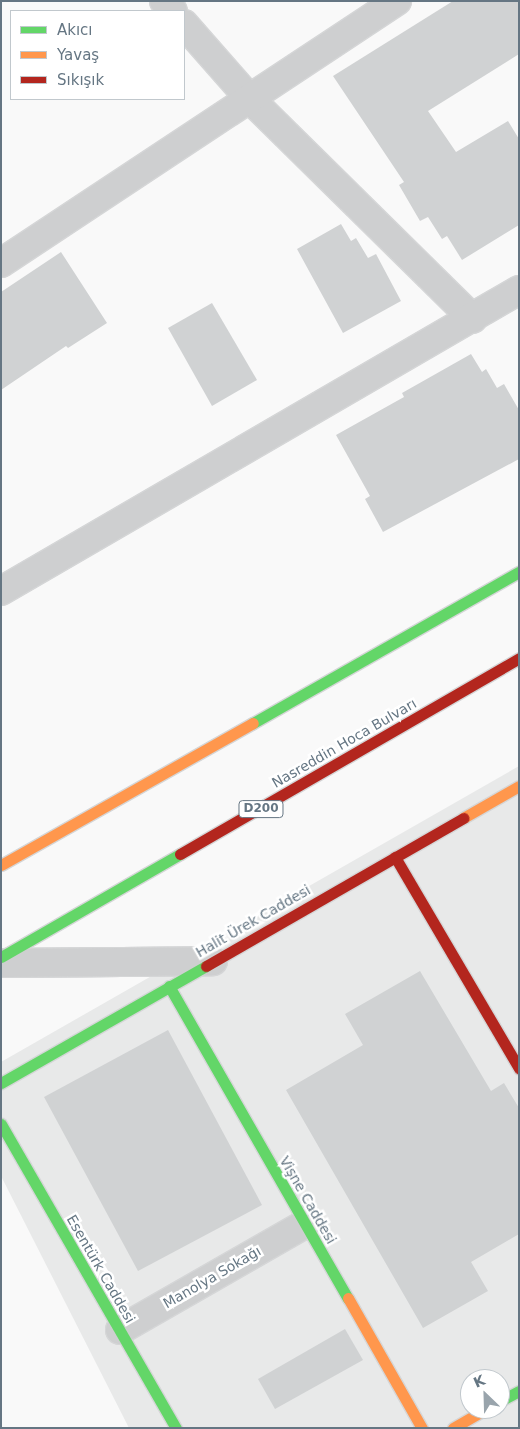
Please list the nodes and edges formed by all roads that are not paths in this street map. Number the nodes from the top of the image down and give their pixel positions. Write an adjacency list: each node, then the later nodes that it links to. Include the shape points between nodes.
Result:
1 (397, 1): 3 (street)
2 (185, 25): 3 (street)
3 (250, 100): 4 (street); 6 (street)
4 (1, 263)
5 (519, 290): 6 (street)
6 (472, 319): 8 (street)
7 (519, 572): 12 (main road)
8 (1, 591)
9 (519, 658): 13 (main road, Nasreddin Hoca Bulvarı / D200)
10 (519, 786): 11 (main road, Halit Ürek Caddesi)
11 (395, 857): 14 (main road, Halit Ürek Caddesi); 17 (main road)
12 (1, 865)
13 (1, 957)
14 (213, 961): 15 (street); 16 (main road, Halit Ürek Caddesi)
15 (1, 963)
16 (169, 986): 18 (main road, Halit Ürek Caddesi); 20 (main road, Vişne Caddesi)
17 (519, 1068)
18 (1, 1083)
19 (1, 1124): 21 (main road, Esentürk Caddesi)
20 (305, 1224): 21 (street, Manolya Sokağı); 24 (main road, Vişne Caddesi)
21 (120, 1330): 23 (main road, Esentürk Caddesi)
22 (469, 1419): 25 (main road)
23 (176, 1428)
24 (422, 1428)
25 (453, 1428)

